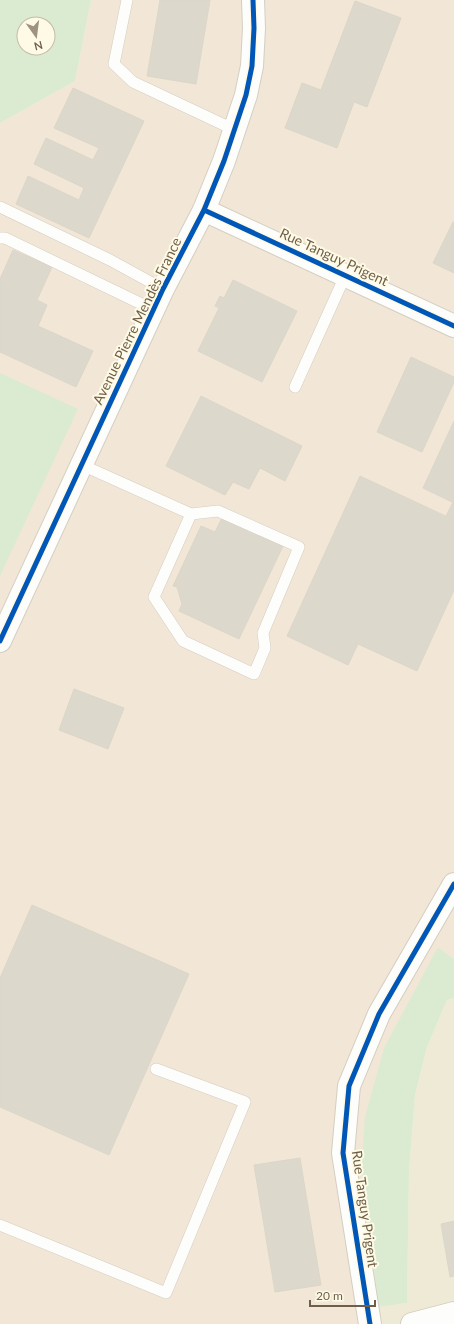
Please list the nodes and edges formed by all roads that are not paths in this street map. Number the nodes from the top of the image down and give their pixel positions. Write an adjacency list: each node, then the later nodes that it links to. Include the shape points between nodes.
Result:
1 (127, 0): 3 (lane, via 114,64 133,82)
2 (253, 0): 3 (street, Avenue Pierre Mendès France, via 252,66)
3 (235, 130): 5 (street, Avenue Pierre Mendès France)
4 (0, 208): 8 (lane, via 110,260)
5 (204, 210): 7 (street, Rue Tanguy Prigent); 8 (street, Avenue Pierre Mendès France)
6 (0, 238): 9 (lane, via 12,241)
7 (345, 276): 10 (street, Rue Tanguy Prigent); 11 (lane)
8 (163, 289): 9 (street, Avenue Pierre Mendès France)
9 (154, 310): 12 (street, Avenue Pierre Mendès France)
10 (454, 326)
11 (295, 387)
12 (82, 465): 13 (lane); 14 (street, Avenue Pierre Mendès France)
13 (191, 514): 13 (lane, via 218,511 299,547 263,633 265,648 254,674 183,641 154,597)
14 (0, 641)
15 (454, 884): 19 (street, Rue Tanguy Prigent, via 379,1014 349,1086 343,1153)
16 (156, 1069): 17 (lane, via 245,1102 166,1293)
17 (0, 1225)
18 (454, 1313): 20 (street)
19 (370, 1324)
20 (412, 1324)

